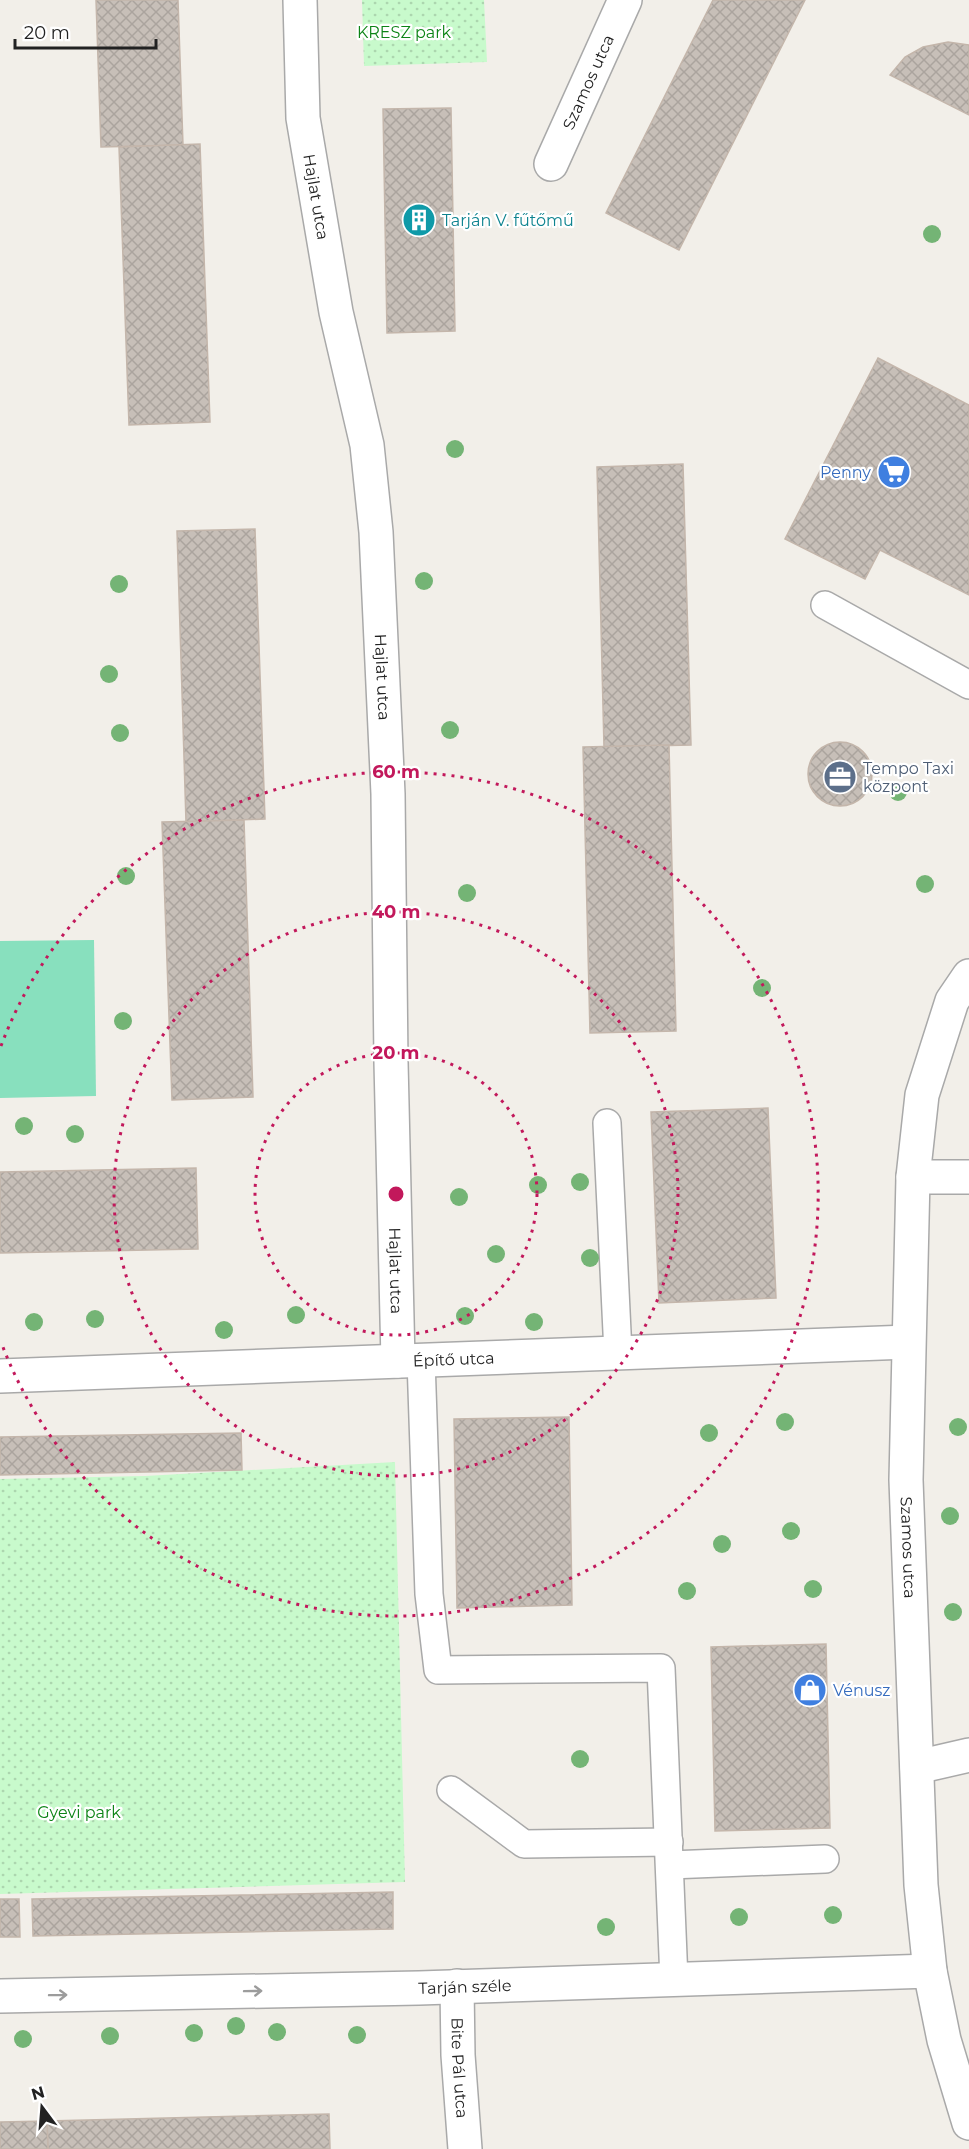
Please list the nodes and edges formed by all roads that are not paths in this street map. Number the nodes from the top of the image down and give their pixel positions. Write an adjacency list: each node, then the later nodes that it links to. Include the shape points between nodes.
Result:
1 (300, 0): 12 (street, Hajlat utca, via 303,118 336,312 367,445 376,532 388,794 391,1062)
2 (625, 0): 3 (street, Szamos utca)
3 (551, 164)
4 (825, 605): 5 (lane)
5 (969, 685)
6 (969, 976): 8 (street, Szamos utca, via 952,1001 922,1095)
7 (607, 1123): 11 (lane)
8 (913, 1177): 9 (street); 10 (street, Szamos utca)
9 (969, 1177)
10 (908, 1342): 11 (street, Építő utca); 15 (street, Szamos utca, via 906,1480)
11 (618, 1353): 12 (street, Építő utca)
12 (410, 1361): 13 (street, Építő utca); 17 (lane, via 438,1670 661,1668)
13 (0, 1376)
14 (969, 1755): 15 (street)
15 (917, 1767): 19 (street, Szamos utca, via 921,1885)
16 (451, 1790): 17 (lane, via 524,1844)
17 (670, 1853): 18 (lane); 20 (lane)
18 (825, 1859)
19 (930, 1971): 20 (street, Tarján széle); 23 (street, Szamos utca, via 944,2040)
20 (674, 1980): 21 (street, Tarján széle)
21 (457, 1986): 22 (street, Tarján széle, one-way to 21); 24 (street, Bite Pál utca)
22 (0, 1996)
23 (969, 2123)
24 (465, 2149)

